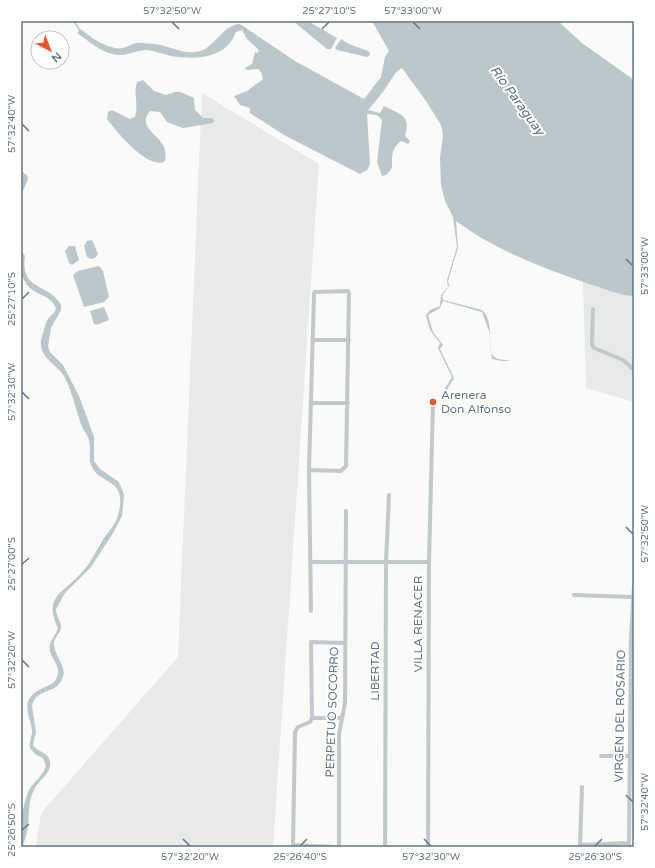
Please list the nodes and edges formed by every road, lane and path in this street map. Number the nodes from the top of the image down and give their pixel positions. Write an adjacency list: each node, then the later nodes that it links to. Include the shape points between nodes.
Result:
1 (593, 309): 4 (street, via 594,348 617,357)
2 (313, 340): 3 (street); 3 (street, via 314,292 348,291); 6 (street)
3 (349, 340): 7 (street)
4 (634, 370)
5 (433, 402): 14 (street, VILLA RENACER)
6 (312, 403): 7 (street); 8 (street)
7 (348, 403): 8 (street, via 346,466 341,471)
8 (309, 470): 11 (street)
9 (389, 495): 13 (street, LIBERTAD)
10 (346, 511): 12 (street, PERPETUO SOCORRO)
11 (310, 562): 12 (street); 19 (street)
12 (346, 562): 13 (street); 20 (street, PERPETUO SOCORRO)
13 (386, 562): 14 (street); 30 (street, LIBERTAD)
14 (429, 562): 31 (street, VILLA RENACER)
15 (634, 585): 16 (street, VIRGEN DEL ROSARIO)
16 (634, 590): 18 (street, VIRGEN DEL ROSARIO)
17 (574, 595): 18 (street)
18 (632, 597): 23 (street, VIRGEN DEL ROSARIO)
19 (311, 611)
20 (345, 643): 21 (street, via 311,642); 22 (street, PERPETUO SOCORRO, via 345,703)
21 (312, 718): 22 (street); 29 (street, via 295,732 293,845)
22 (342, 718): 29 (street, PERPETUO SOCORRO, via 339,734)
23 (632, 726): 25 (street, VIRGEN DEL ROSARIO)
24 (601, 756): 25 (street)
25 (630, 756): 27 (street, VIRGEN DEL ROSARIO)
26 (582, 787): 28 (street)
27 (629, 845): 28 (street)
28 (580, 846)
29 (337, 847)
30 (385, 847)
31 (428, 847)

